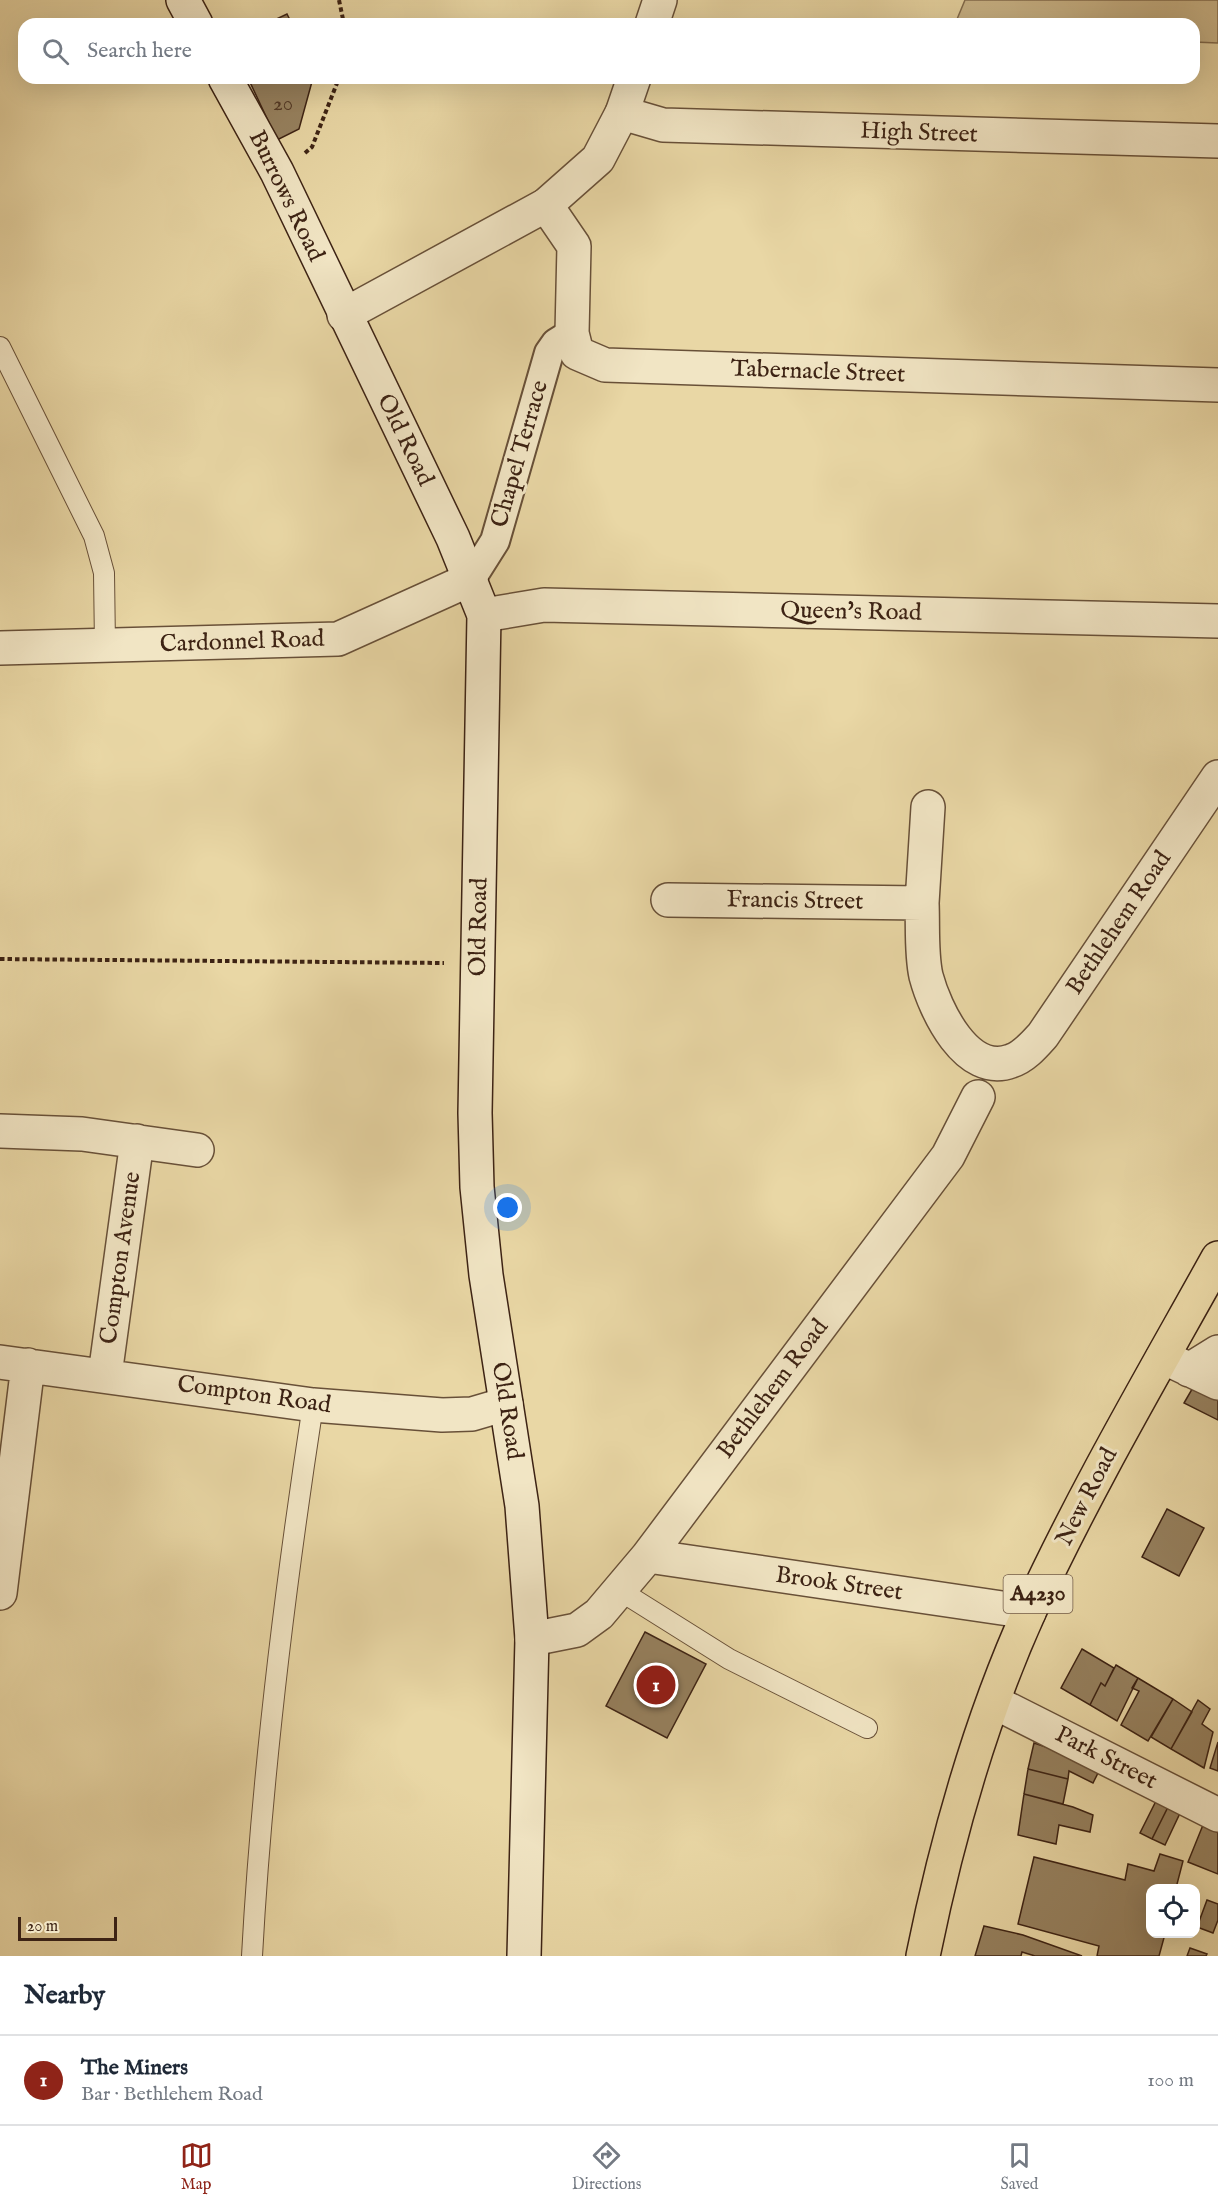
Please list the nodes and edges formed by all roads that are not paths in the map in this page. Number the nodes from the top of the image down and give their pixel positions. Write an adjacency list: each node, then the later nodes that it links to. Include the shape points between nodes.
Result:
1 (183, 0): 3 (street)
2 (660, 0): 4 (street)
3 (193, 18)
4 (654, 18)
5 (228, 84): 10 (street, Burrows Road, via 277,172)
6 (632, 84): 7 (street)
7 (622, 113): 8 (street, High Street, via 663,125); 9 (street, via 598,159)
8 (1218, 141)
9 (546, 205): 10 (street); 11 (street, via 574,246)
10 (344, 315): 14 (street, Old Road)
11 (572, 333): 13 (street, Tabernacle Street, via 577,353 605,365); 14 (street, Chapel Terrace, via 549,353 495,541)
12 (0, 347): 17 (lane, via 94,536 104,573)
13 (1218, 385)
14 (471, 579): 15 (street, Old Road); 17 (street, Cardonnel Road, via 338,639)
15 (484, 615): 16 (street, Queen's Road, via 544,604); 33 (street, Old Road, via 477,1187)
16 (1218, 621)
17 (105, 646): 18 (street, Cardonnel Road)
18 (0, 648)
19 (1218, 777): 22 (street, Bethlehem Road, via 1043,1035 1011,1061 995,1064 977,1059 963,1048 939,1012 926,975)
20 (928, 807): 22 (street)
21 (668, 900): 22 (street, Francis Street)
22 (922, 903)
23 (978, 1097): 35 (street, Bethlehem Road, via 948,1156)
24 (0, 1131): 25 (street, Compton Avenue)
25 (137, 1141): 26 (street, Compton Avenue); 31 (street, Compton Avenue)
26 (196, 1150)
27 (1218, 1258): 29 (main road, New Road / A4230)
28 (1218, 1352): 29 (street)
29 (1176, 1363): 32 (street); 39 (main road, New Road / A4230, via 1090,1486)
30 (14, 1364): 31 (street, Compton Road); 36 (street)
31 (105, 1375): 34 (street, Compton Road)
32 (1218, 1383)
33 (506, 1404): 34 (street, Compton Road, via 472,1414 442,1415); 40 (street, Old Road, via 522,1506)
34 (313, 1405): 44 (lane, via 291,1544 257,1863)
35 (648, 1556): 37 (street, Bethlehem Road); 39 (street, Brook Street)
36 (0, 1587): 38 (street)
37 (619, 1590): 40 (street, Bethlehem Road, via 599,1614 577,1630); 42 (lane, via 729,1659)
38 (0, 1593)
39 (1029, 1612): 41 (main road, New Road / A4230)
40 (532, 1639): 45 (street, Old Road)
41 (994, 1701): 43 (street, Park Street); 46 (main road, New Road / A4230, via 959,1802)
42 (867, 1728)
43 (1218, 1815)
44 (252, 1956)
45 (524, 1956)
46 (923, 1956)

